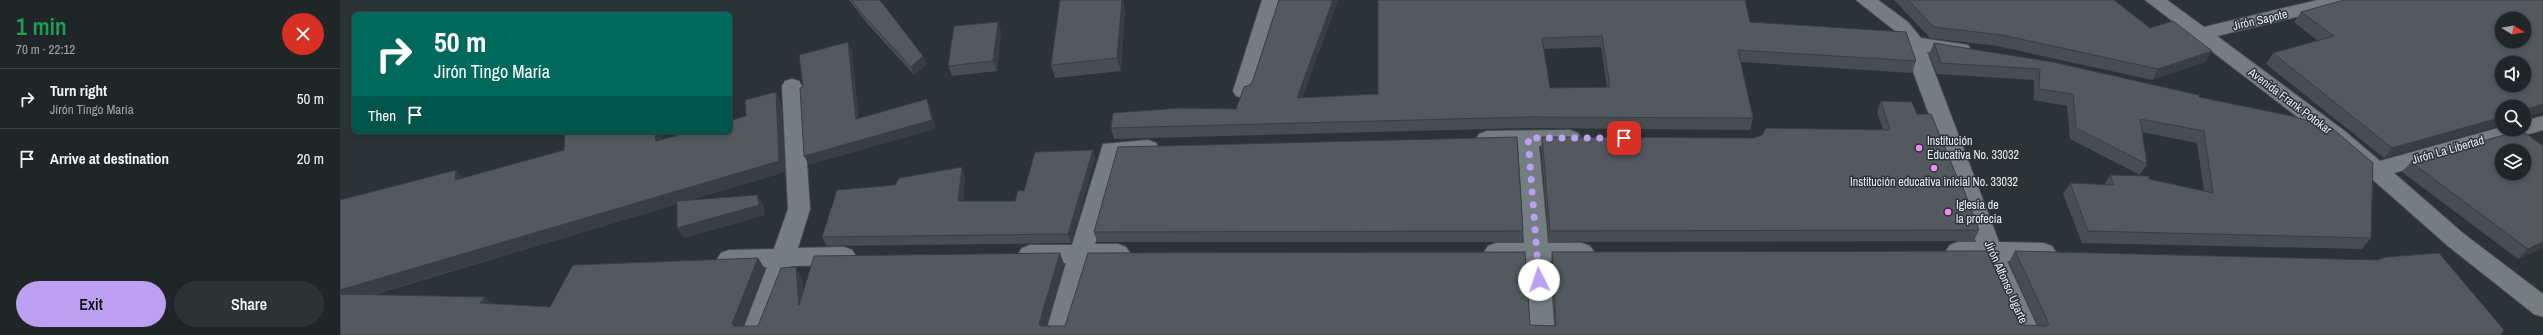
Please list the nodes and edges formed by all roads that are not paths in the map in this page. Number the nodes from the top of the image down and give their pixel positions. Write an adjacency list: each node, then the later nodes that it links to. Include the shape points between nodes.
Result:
1 (1272, 0): 9 (street)
2 (1866, 0): 6 (street, Jirón Alfonso Ugarte, via 1901,26)
3 (2155, 0): 5 (street, Avenida Frank Potokar)
4 (2343, 0): 5 (street, Jirón Sapote)
5 (2201, 34): 10 (street, Avenida Frank Potokar)
6 (1915, 44): 7 (street); 21 (street, Jirón Alfonso Ugarte)
7 (1982, 52)
8 (792, 86): 30 (street, via 799,209)
9 (1244, 91)
10 (2302, 111): 11 (street); 19 (street, Avenida Frank Potokar, via 2338,137)
11 (2274, 114)
12 (2543, 123): 13 (street)
13 (2531, 126)
14 (2496, 136): 19 (street, Jirón La Libertad)
15 (1528, 138): 16 (street); 17 (street); 23 (street)
16 (1592, 138)
17 (1465, 140)
18 (1166, 147): 25 (street, via 1111,149)
19 (2376, 170): 32 (street, Avenida Frank Potokar, via 2456,240)
20 (1936, 251): 21 (street)
21 (1991, 251): 27 (street); 36 (street, Jirón Alfonso Ugarte)
22 (1473, 252): 23 (street)
23 (1537, 252): 24 (street); 35 (street)
24 (1601, 252)
25 (1082, 253): 26 (street); 28 (street); 34 (street)
26 (1138, 253)
27 (2062, 253)
28 (1011, 254)
29 (862, 256): 30 (street)
30 (783, 257): 31 (street); 33 (street)
31 (706, 260)
32 (2543, 307)
33 (753, 335)
34 (1057, 335)
35 (1543, 335)
36 (2029, 335)

